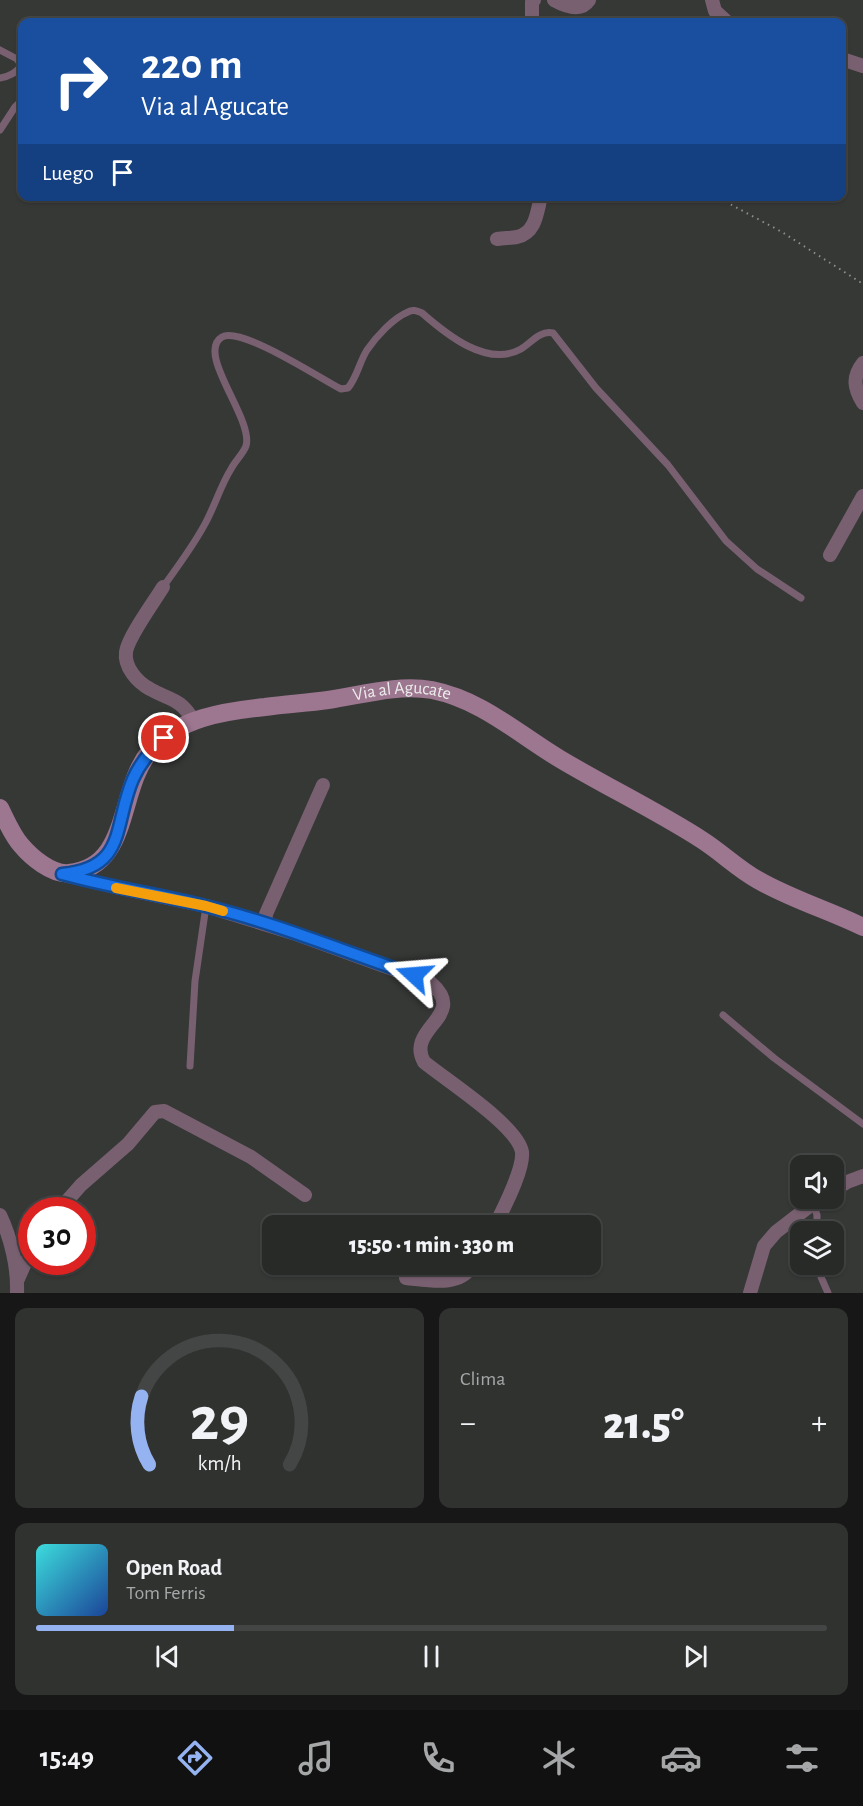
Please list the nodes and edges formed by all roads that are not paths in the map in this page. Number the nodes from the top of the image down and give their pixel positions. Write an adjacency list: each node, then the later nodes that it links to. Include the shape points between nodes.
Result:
1 (534, 0): 5 (street)
2 (554, 0): 3 (street, via 577,7)
3 (589, 0)
4 (712, 0): 6 (street, via 715,11)
5 (532, 18)
6 (723, 18)
7 (0, 50): 8 (lane)
8 (18, 60)
9 (846, 60): 10 (street)
10 (863, 66)
11 (18, 68): 12 (lane)
12 (0, 78)
13 (18, 105): 14 (lane)
14 (0, 130)
15 (540, 201): 16 (street, via 530,231 519,237)
16 (497, 239)
17 (863, 363): 18 (street, via 854,382)
18 (863, 403)
19 (863, 496): 20 (street)
20 (830, 555)
21 (163, 587): 22 (lane, via 204,524 246,444 241,415 215,360 215,345 220,338 235,335 341,389 348,388 367,350 398,318 414,310 481,352 518,351 542,333 553,333 668,465 726,541 757,569); 23 (street, via 126,651 130,671 150,689 179,702)
22 (801, 598)
23 (194, 721): 26 (street, Via al Agucate, via 150,751 133,779 113,846 103,860 80,872); 29 (street, Via al Agucate, via 260,707 397,688 457,696 703,840 756,879)
24 (323, 785): 28 (street)
25 (0, 808): 26 (street, via 19,843)
26 (62, 874): 27 (street)
27 (206, 906): 28 (street); 31 (lane, via 195,981)
28 (265, 924): 39 (street, via 414,975 439,990 444,999 441,1014 420,1044 419,1054 511,1131 519,1143 522,1155 514,1186)
29 (863, 927)
30 (723, 1015): 32 (lane)
31 (190, 1066)
32 (863, 1124)
33 (863, 1176): 34 (street)
34 (844, 1184)
35 (305, 1195): 36 (street, via 251,1157 164,1111 155,1112 128,1144)
36 (70, 1197)
37 (806, 1209): 44 (street, via 764,1246)
38 (0, 1215): 43 (street)
39 (500, 1215)
40 (463, 1275): 42 (street, via 443,1281)
41 (821, 1275): 45 (lane)
42 (406, 1278)
43 (17, 1286)
44 (750, 1293)
45 (828, 1293)

